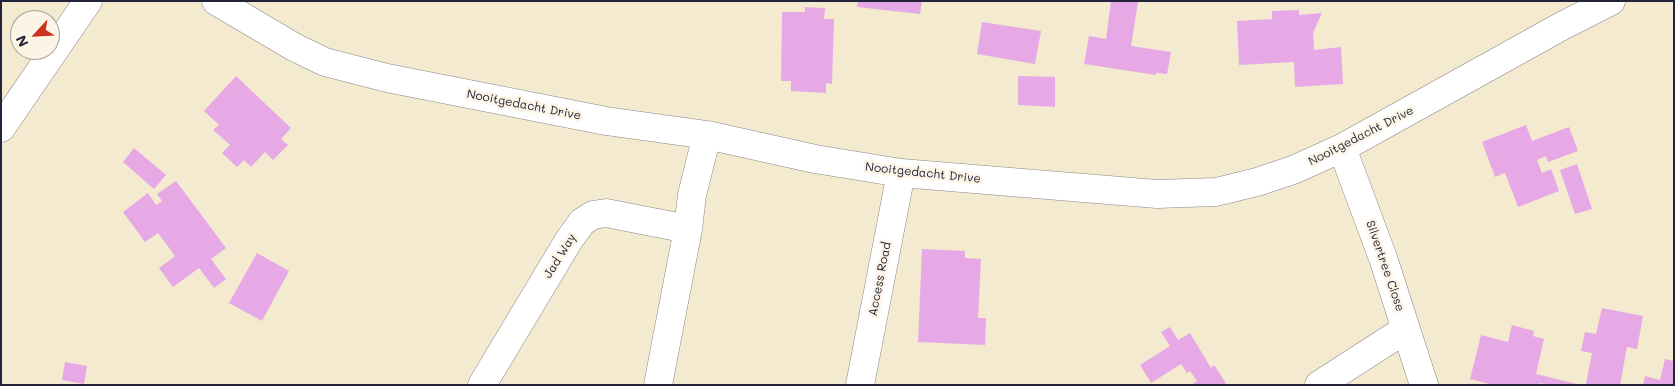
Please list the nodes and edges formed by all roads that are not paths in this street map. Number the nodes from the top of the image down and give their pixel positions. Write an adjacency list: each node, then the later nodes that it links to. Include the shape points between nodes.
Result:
1 (88, 1): 4 (street)
2 (216, 1): 5 (street, Nooitgedacht Drive, via 294,47 341,67 606,121)
3 (1611, 1): 6 (street, Nooitgedacht Drive)
4 (1, 128)
5 (707, 135): 7 (street, Nooitgedacht Drive, via 815,159); 8 (street, via 692,195)
6 (1342, 148): 7 (street, Nooitgedacht Drive, via 1293,170 1216,192 1157,194); 9 (street, Silvertree Close)
7 (901, 173): 12 (street, Access Road)
8 (688, 228): 10 (street, Jad Way, via 606,213 593,215 582,222 568,240); 11 (street)
9 (1406, 329): 13 (street); 14 (street, Silvertree Close)
10 (482, 385)
11 (658, 385)
12 (860, 385)
13 (1319, 385)
14 (1424, 385)

